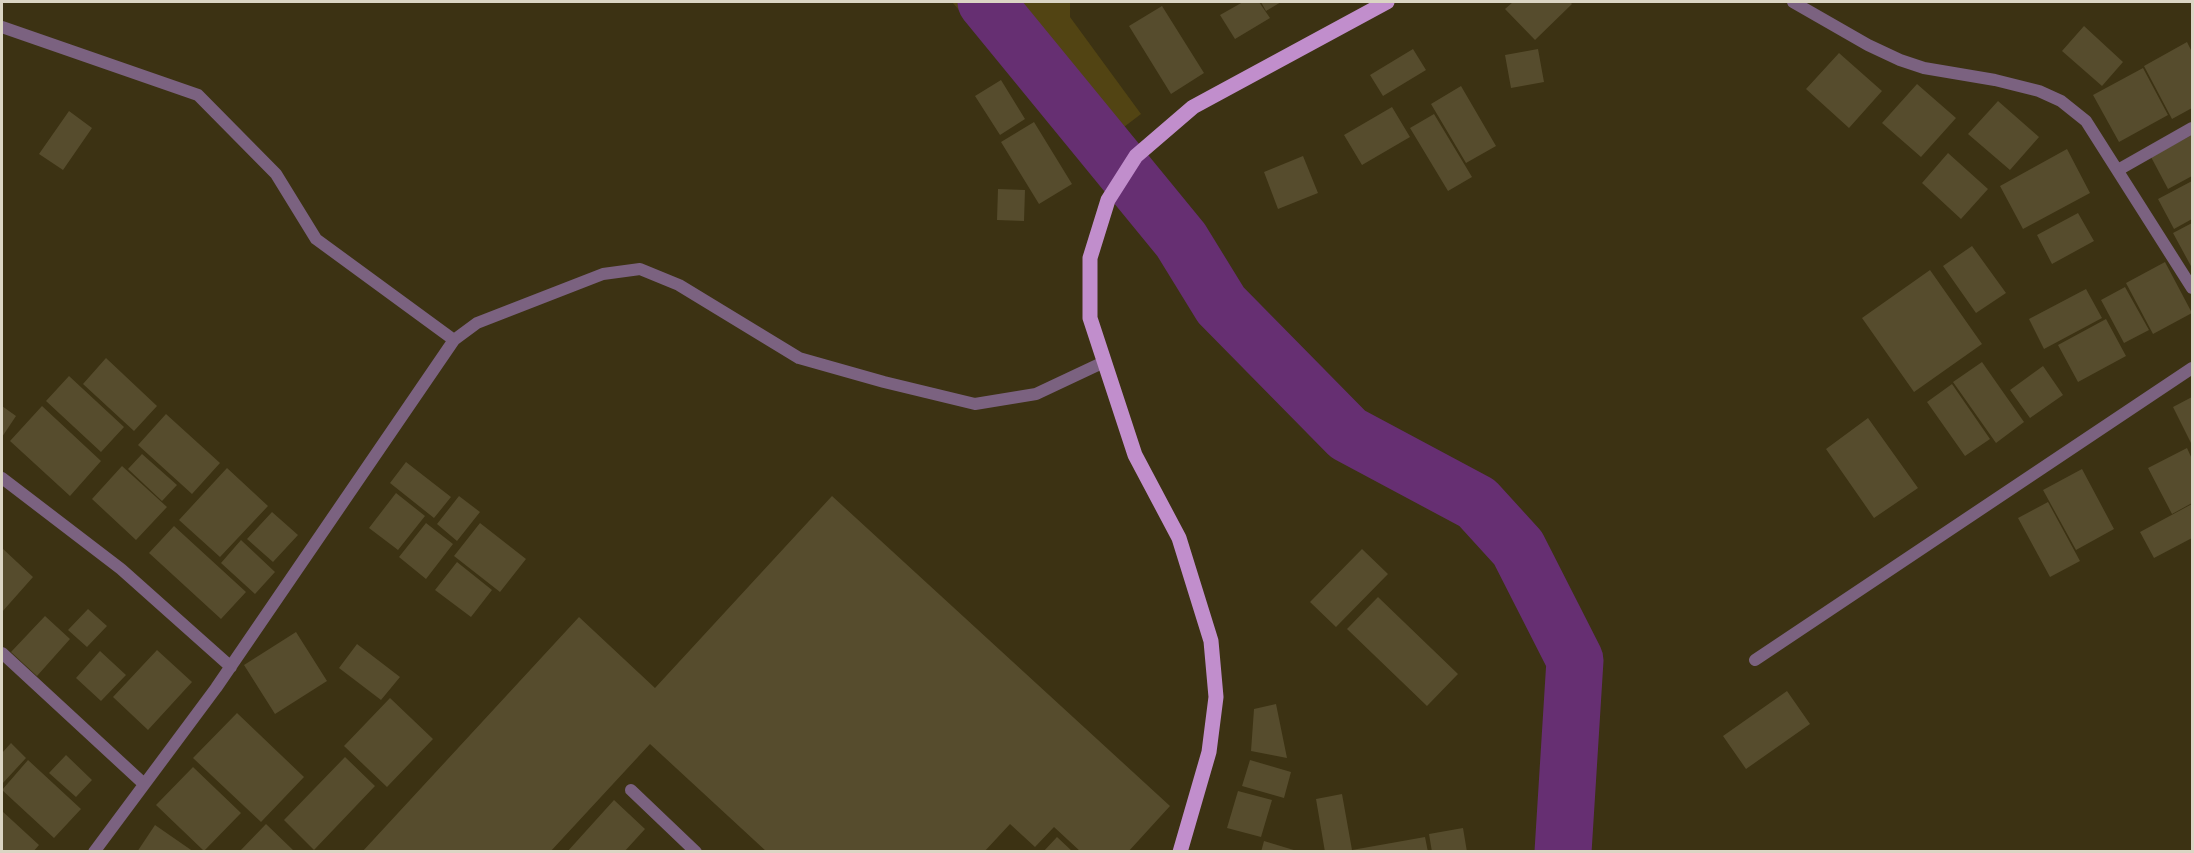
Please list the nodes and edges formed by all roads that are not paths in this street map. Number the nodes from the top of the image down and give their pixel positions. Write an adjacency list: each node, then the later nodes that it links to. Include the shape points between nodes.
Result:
1 (1387, 2): 8 (main road, via 1193,108 1136,156 1108,200 1090,258 1090,318)
2 (1793, 2): 5 (street, via 1900,60 2039,91 2061,101 2086,121)
3 (2, 27): 7 (street, via 198,95 276,174 316,239)
4 (2193, 128): 5 (street)
5 (2118, 170): 6 (street)
6 (2193, 288)
7 (454, 340): 8 (street, via 477,322 603,274 640,269 679,285 799,358 975,404 1036,394); 13 (street)
8 (1104, 362): 18 (main road, via 1135,455 1179,538 1211,641 1216,697 1209,752)
9 (2193, 368): 12 (street)
10 (2, 478): 13 (street, via 122,569)
11 (2, 653): 14 (street)
12 (1755, 660)
13 (231, 667): 14 (street)
14 (144, 784): 16 (street)
15 (630, 790): 17 (street)
16 (94, 852)
17 (696, 852)
18 (1180, 852)

